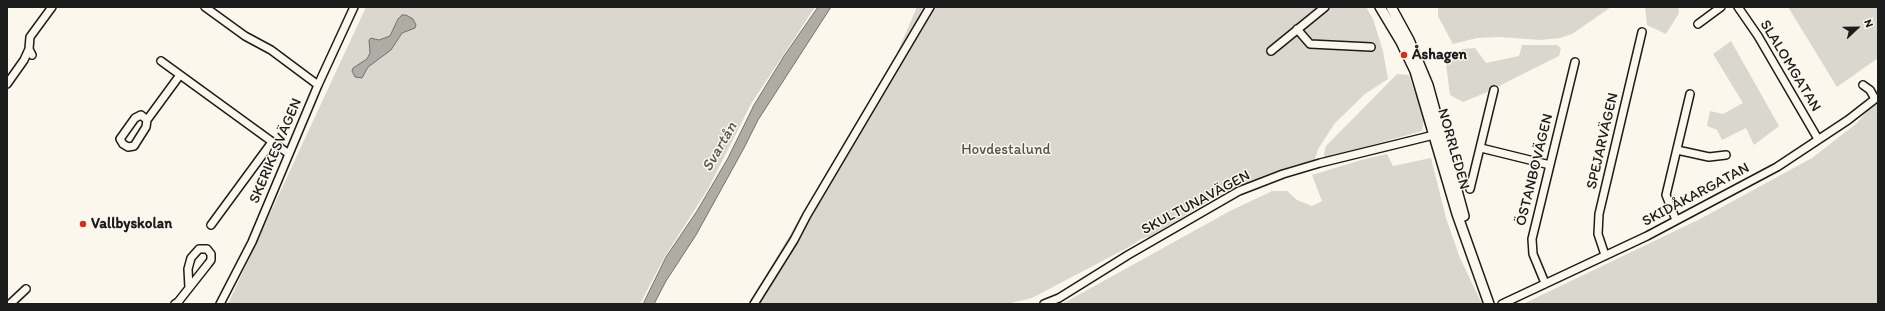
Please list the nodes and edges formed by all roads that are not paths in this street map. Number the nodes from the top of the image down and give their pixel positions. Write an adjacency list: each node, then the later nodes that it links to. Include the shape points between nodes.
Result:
1 (52, 7): 18 (street, via 30,37 31,52)
2 (205, 7): 19 (street, via 245,36 271,50)
3 (354, 7): 19 (street, SKERIKESVÄGEN)
4 (930, 7): 42 (street)
5 (1325, 7): 11 (street)
6 (1380, 7): 24 (main road, NORRLEDEN, via 1415,71)
7 (1391, 7): 24 (main road, NORRLEDEN, via 1426,79)
8 (1721, 7): 10 (street)
9 (1738, 7): 25 (street, SLALOMGATAN, via 1758,36)
10 (1698, 24)
11 (1297, 29): 13 (street, via 1310,44); 14 (street)
12 (1642, 32): 35 (street, SPEJARVÄGEN, via 1599,214 1598,234)
13 (1371, 47)
14 (1271, 51)
15 (161, 61): 17 (street)
16 (1574, 62): 31 (street, ÖSTANBOVÄGEN)
17 (180, 75): 23 (street); 26 (street)
18 (7, 84)
19 (318, 85): 29 (street, SKERIKESVÄGEN)
20 (1863, 85): 25 (street, SKIDÅKARGATAN, via 1870,90 1875,99)
21 (1494, 90): 27 (street)
22 (1690, 94): 28 (street)
23 (147, 120)
24 (1438, 134): 43 (street, SKULTUNAVÄGEN, via 1314,164 1239,191 1059,298); 44 (main road, NORRLEDEN, via 1461,226); 45 (main road, NORRLEDEN, via 1468,233)
25 (1818, 139): 33 (street, SKIDÅKARGATAN, via 1777,167)
26 (272, 142): 29 (street); 34 (street)
27 (1481, 148): 31 (street); 32 (street)
28 (1677, 150): 30 (street, via 1709,157); 33 (street, via 1666,195)
29 (289, 154): 41 (street, SKERIKESVÄGEN, via 252,242)
30 (1726, 155)
31 (1550, 165): 36 (street, ÖSTANBOVÄGEN, via 1532,239 1533,254)
32 (1470, 189)
33 (1676, 220): 35 (street, SKIDÅKARGATAN)
34 (211, 225)
35 (1605, 255): 36 (street, SKIDÅKARGATAN)
36 (1545, 283): 46 (street, SKIDÅKARGATAN)
37 (189, 288): 37 (street, via 211,260 211,254 207,249 199,249 191,258 188,269); 40 (street)
38 (26, 289): 39 (street)
39 (10, 304)
40 (175, 304)
41 (220, 304)
42 (754, 304)
43 (1044, 304)
44 (1489, 304)
45 (1494, 304)
46 (1502, 304)

